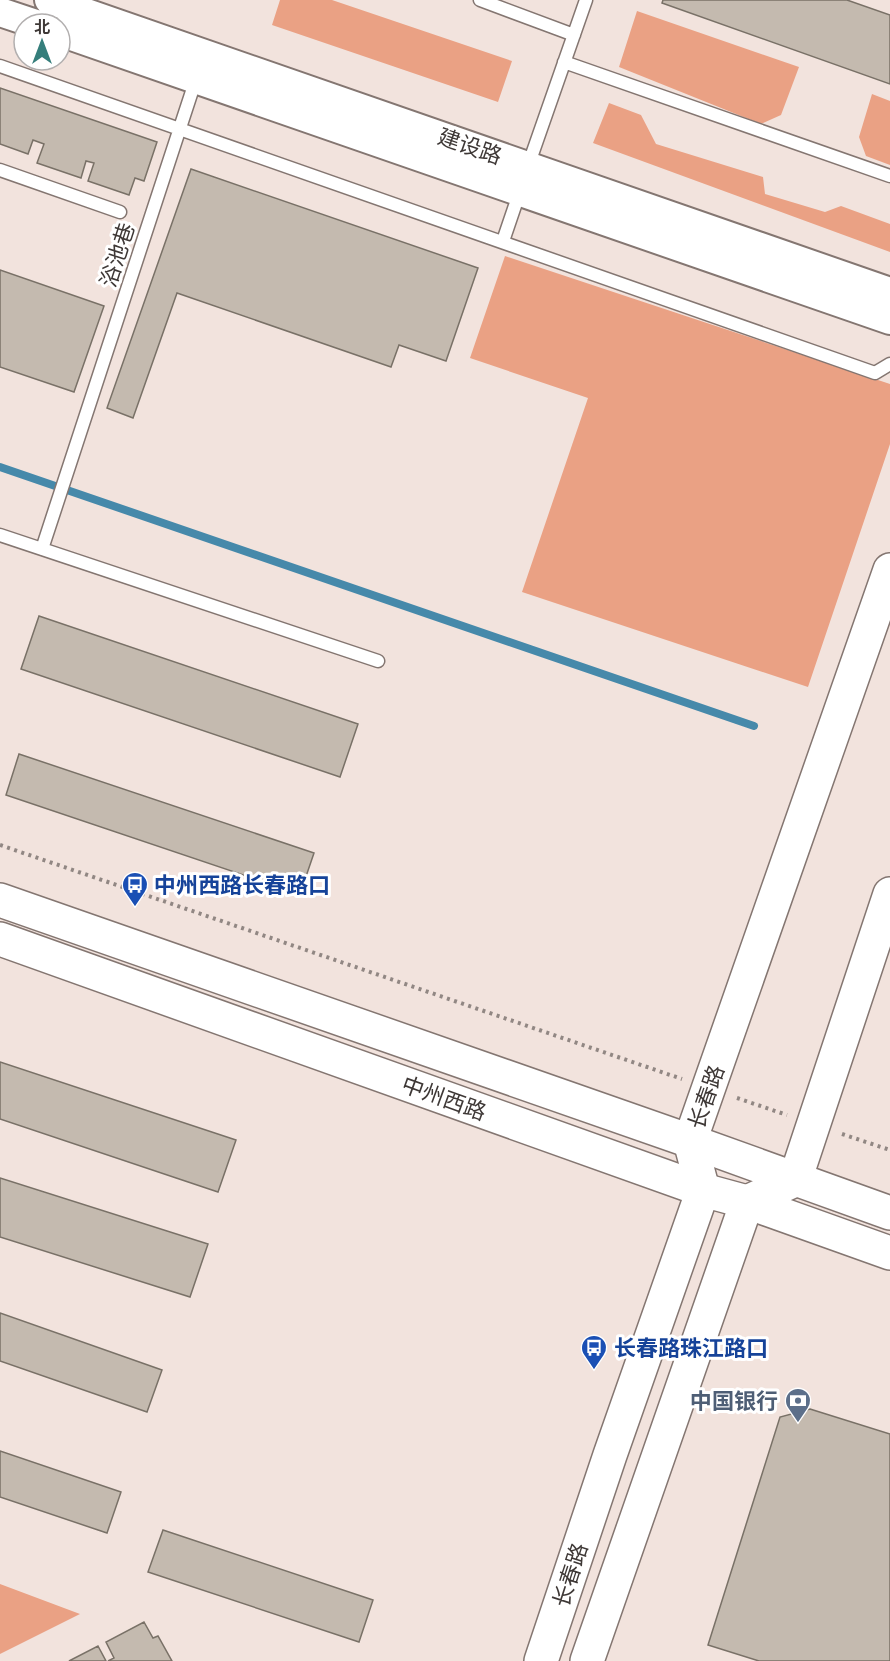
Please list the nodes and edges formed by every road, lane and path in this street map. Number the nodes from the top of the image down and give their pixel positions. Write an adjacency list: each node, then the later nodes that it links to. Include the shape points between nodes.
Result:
1 (49, 0): 12 (street, 建设路)
2 (480, 0): 4 (lane)
3 (586, 0): 4 (lane)
4 (574, 35): 6 (lane)
5 (72, 36): 8 (street, 建设路)
6 (564, 62): 11 (lane); 12 (lane)
7 (0, 66): 9 (lane)
8 (195, 79): 9 (lane, 浴池巷); 12 (street, 建设路)
9 (180, 128): 14 (lane); 19 (lane, 浴池巷)
10 (0, 170): 13 (lane)
11 (890, 176)
12 (524, 179): 14 (lane); 15 (street, 建设路); 16 (street, 建设路)
13 (120, 212)
14 (503, 241): 17 (lane, via 876,373)
15 (890, 292)
16 (890, 320)
17 (890, 364)
18 (0, 535): 19 (lane)
19 (42, 549): 21 (lane)
20 (890, 570): 26 (main road, 长春路)
21 (378, 661)
22 (0, 845): 26 (path)
23 (890, 894): 27 (main road)
24 (0, 900): 28 (main road, 中州西路)
25 (0, 939): 31 (main road, 中州西路)
26 (709, 1088): 27 (path); 28 (main road, 长春路)
27 (813, 1124): 29 (path); 30 (main road)
28 (690, 1141): 30 (main road, 中州西路); 31 (main road, 长春路)
29 (890, 1150)
30 (795, 1179): 32 (main road); 33 (main road, 中州西路)
31 (703, 1190): 32 (main road, 中州西路); 35 (main road, 长春路)
32 (747, 1202): 34 (main road, 中州西路); 36 (main road, 长春路)
33 (890, 1213)
34 (890, 1253)
35 (541, 1661)
36 (587, 1661)

